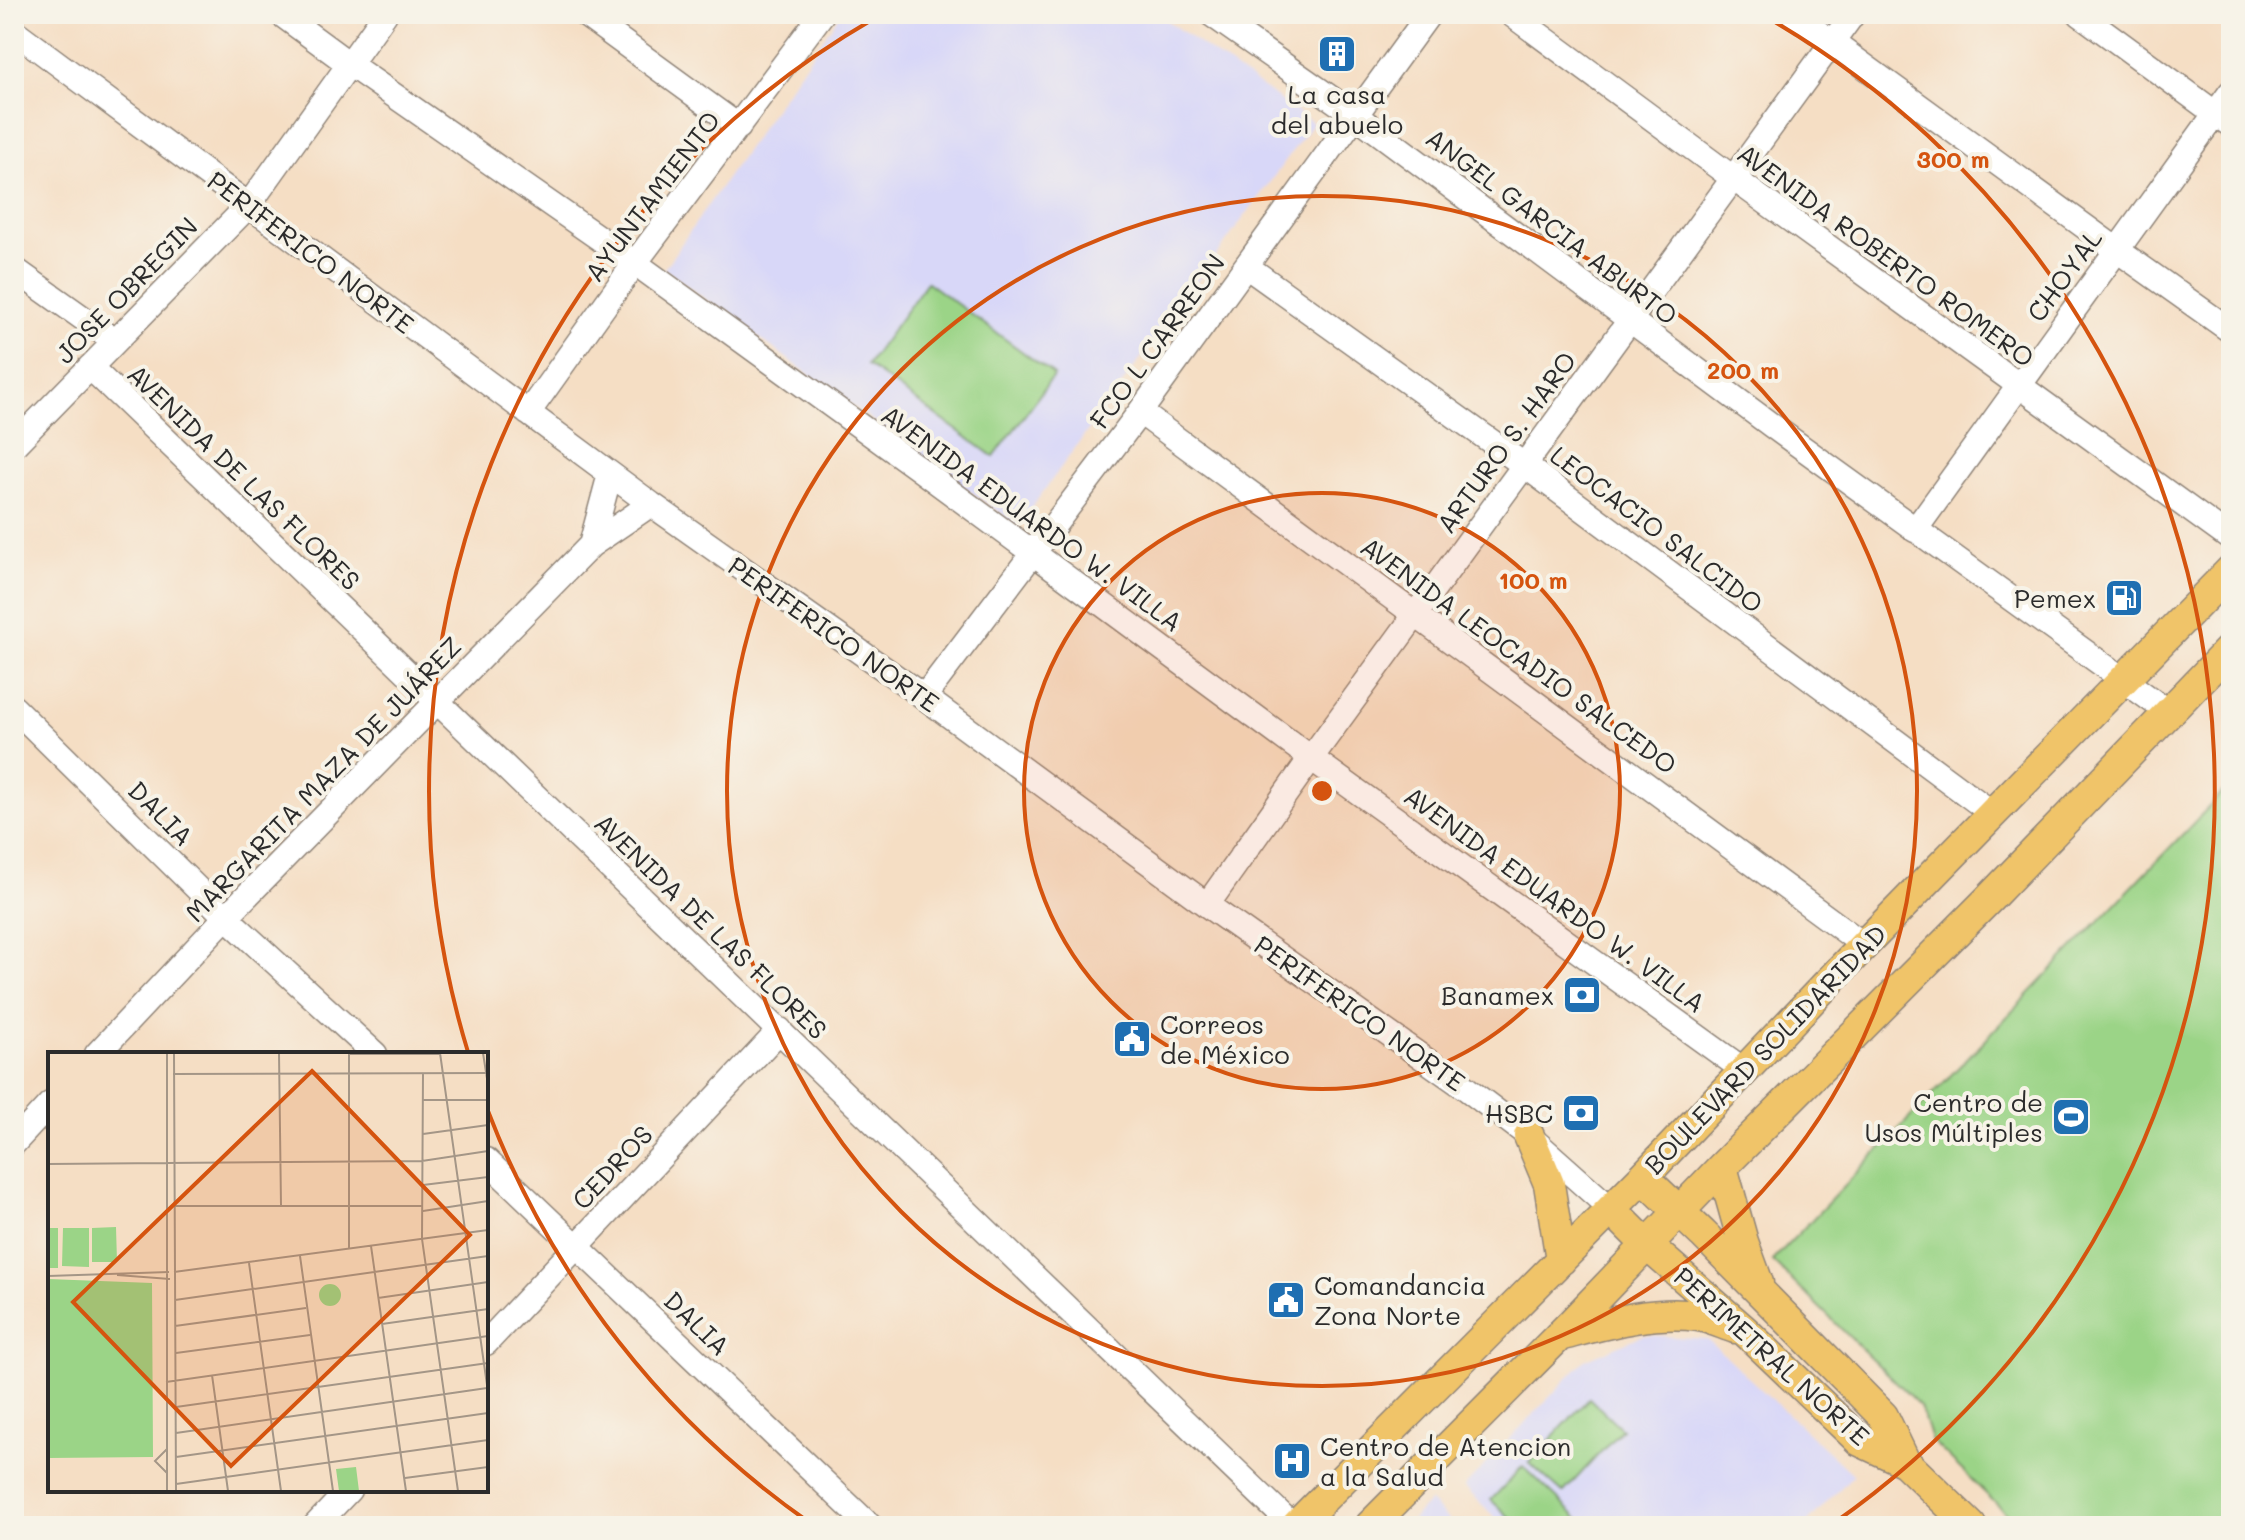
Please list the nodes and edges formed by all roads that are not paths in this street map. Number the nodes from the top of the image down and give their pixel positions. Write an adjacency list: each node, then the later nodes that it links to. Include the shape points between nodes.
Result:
1 (27, 14): 12 (street)
2 (281, 14): 14 (street, AVENIDA EDUARDO W. VILLA)
3 (385, 14): 14 (street, JOSE OBREGIN)
4 (584, 14): 18 (street)
5 (822, 14): 18 (street, AYUNTAMIENTO)
6 (1211, 14): 16 (street, ANGEL GARCIA ABURTO)
7 (1429, 14): 16 (street, FCO L CARREON)
8 (1511, 14): 19 (street, AVENIDA ROBERTO ROMERO)
9 (1793, 14): 13 (street)
10 (1853, 14): 13 (street, ARTURO S. HARO)
11 (2080, 14): 17 (street)
12 (14, 32): 20 (street, PERIFERICO NORTE)
13 (1832, 43): 19 (street, ARTURO S. HARO); 21 (street)
14 (349, 64): 20 (street, JOSE OBREGIN); 22 (street, AVENIDA EDUARDO W. VILLA)
15 (2231, 92): 17 (street, CHOYAL)
16 (1355, 115): 23 (street, FCO L CARREON); 25 (street, ANGEL GARCIA ABURTO)
17 (2223, 119): 21 (street, CHOYAL)
18 (739, 127): 22 (street, AYUNTAMIENTO)
19 (1733, 178): 25 (street, ARTURO S. HARO); 29 (street, AVENIDA ROBERTO ROMERO)
20 (248, 206): 27 (street, JOSE OBREGIN); 31 (street, PERIFERICO NORTE)
21 (2117, 250): 26 (street); 29 (street, CHOYAL)
22 (635, 263): 31 (street, AYUNTAMIENTO); 39 (street, AVENIDA EDUARDO W. VILLA)
23 (1246, 266): 30 (street, FCO L CARREON); 33 (street, LEOCACIO SALCIDO)
24 (14, 269): 27 (street)
25 (1630, 319): 33 (street, ARTURO S. HARO); 36 (street, ANGEL GARCIA ABURTO)
26 (2231, 331)
27 (115, 341): 28 (street, JOSE OBREGIN)
28 (90, 367): 32 (street, JOSE OBREGIN); 45 (street, AVENIDA DE LAS FLORES)
29 (2019, 386): 36 (street, CHOYAL); 37 (street, AVENIDA ROBERTO ROMERO)
30 (1140, 412): 39 (street, FCO L CARREON); 41 (street, AVENIDA LEOCADIO SALCEDO)
31 (528, 413): 34 (street, PERIFERICO NORTE)
32 (14, 445)
33 (1524, 465): 41 (street, ARTURO S. HARO); 49 (street, LEOCACIO SALCIDO)
34 (610, 474): 35 (street, PERIFERICO NORTE); 38 (street, MARGARITA MAZA DE JUÁREZ)
35 (651, 504): 38 (street, MARGARITA MAZA DE JUÁREZ); 44 (street, PERIFERICO NORTE)
36 (1915, 530): 43 (street, ANGEL GARCIA ABURTO)
37 (2231, 539)
38 (591, 545): 45 (street, MARGARITA MAZA DE JUÁREZ)
39 (1034, 553): 44 (street, FCO L CARREON); 48 (street, AVENIDA EDUARDO W. VILLA)
40 (2231, 570): 43 (main road, BOULEVARD SOLIDARIDAD)
41 (1416, 614): 48 (street, ARTURO S. HARO); 52 (street, AVENIDA LEOCADIO SALCEDO)
42 (2231, 648): 47 (main road, BOULEVARD SOLIDARIDAD)
43 (2123, 679): 47 (street, ANGEL GARCIA ABURTO); 49 (main road, BOULEVARD SOLIDARIDAD)
44 (924, 697): 50 (street, PERIFERICO NORTE)
45 (437, 702): 51 (street, MARGARITA MAZA DE JUÁREZ); 53 (street, AVENIDA DE LAS FLORES)
46 (14, 708): 51 (street, DALIA)
47 (2168, 712): 61 (main road, BOULEVARD SOLIDARIDAD)
48 (1311, 758): 50 (street, ARTURO S. HARO); 56 (street, AVENIDA EDUARDO W. VILLA)
49 (1992, 813): 52 (main road, BOULEVARD SOLIDARIDAD)
50 (1207, 905): 58 (street, PERIFERICO NORTE)
51 (226, 917): 54 (street, MARGARITA MAZA DE JUÁREZ); 55 (street, DALIA)
52 (1864, 945): 56 (main road, BOULEVARD SOLIDARIDAD)
53 (780, 1030): 66 (street, CEDROS); 77 (street, AVENIDA DE LAS FLORES)
54 (99, 1052)
55 (373, 1052)
56 (1745, 1071): 62 (main road, BOULEVARD SOLIDARIDAD)
57 (48, 1106): 59 (street)
58 (1529, 1136): 63 (street, PERIFERICO NORTE); 67 (main road, via 1549,1184)
59 (14, 1143)
60 (488, 1162): 66 (street, DALIA)
61 (1722, 1167): 64 (main road, BOULEVARD SOLIDARIDAD); 69 (main road)
62 (1643, 1177): 63 (main road, BOULEVARD SOLIDARIDAD); 64 (main road)
63 (1611, 1209): 65 (main road, PERIFERICO NORTE); 67 (main road, BOULEVARD SOLIDARIDAD)
64 (1679, 1212): 65 (main road, BOULEVARD SOLIDARIDAD); 69 (main road)
65 (1647, 1245): 70 (main road, BOULEVARD SOLIDARIDAD); 71 (main road, PERIMETRAL NORTE)
66 (576, 1246): 72 (street, CEDROS); 76 (street, DALIA)
67 (1561, 1260): 68 (main road, BOULEVARD SOLIDARIDAD)
68 (1535, 1286): 70 (main road); 77 (main road, BOULEVARD SOLIDARIDAD)
69 (1762, 1292): 73 (main road, via 1883,1416)
70 (1564, 1330): 71 (main road, via 1655,1315 1700,1316); 78 (main road, BOULEVARD SOLIDARIDAD)
71 (1745, 1331): 73 (main road, PERIMETRAL NORTE, via 1860,1441)
72 (488, 1341)
73 (1905, 1462): 79 (main road, PERIMETRAL NORTE)
74 (347, 1492): 75 (street)
75 (315, 1526)
76 (870, 1526)
77 (1294, 1526)
78 (1370, 1526)
79 (1971, 1526)

